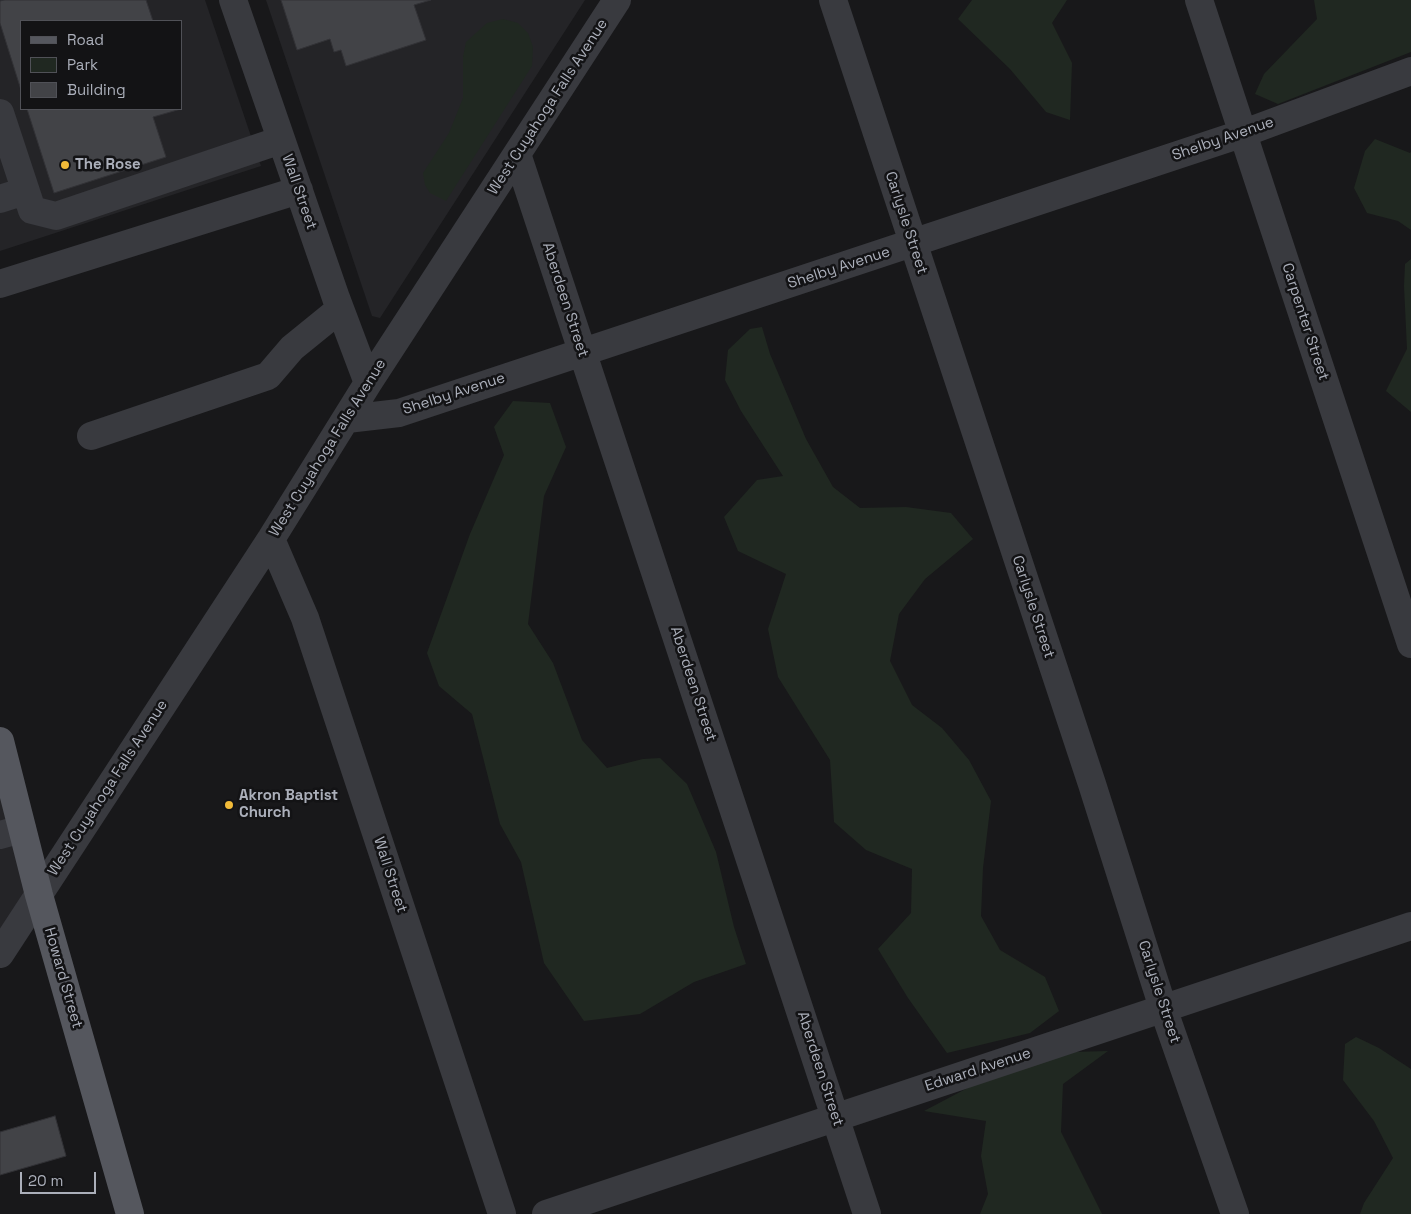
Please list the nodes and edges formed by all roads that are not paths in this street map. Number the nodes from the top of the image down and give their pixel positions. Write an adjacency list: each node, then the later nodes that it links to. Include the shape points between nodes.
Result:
1 (233, 0): 8 (street, Wall Street)
2 (617, 0): 9 (street, West Cuyahoga Falls Avenue)
3 (833, 0): 13 (street, Carlysle Street)
4 (1199, 0): 7 (street, Carpenter Street)
5 (1411, 71): 7 (street, Shelby Avenue)
6 (0, 113): 11 (street)
7 (1244, 133): 13 (street, Shelby Avenue); 21 (street, Carpenter Street)
8 (281, 140): 10 (street, Wall Street); 11 (street, via 56,216 32,210)
9 (517, 154): 16 (street, Aberdeen Street); 17 (street, West Cuyahoga Falls Avenue)
10 (299, 190): 14 (street); 15 (street, Wall Street)
11 (26, 191): 12 (street)
12 (0, 199)
13 (912, 243): 16 (street, Shelby Avenue); 27 (street, Carlysle Street)
14 (0, 284)
15 (340, 309): 17 (street, Wall Street); 19 (street, via 292,348 268,376)
16 (583, 352): 18 (street, Shelby Avenue, via 399,413); 28 (street, Aberdeen Street)
17 (368, 383): 18 (street, West Cuyahoga Falls Avenue)
18 (347, 419): 20 (street, West Cuyahoga Falls Avenue)
19 (90, 436)
20 (271, 539): 24 (street, West Cuyahoga Falls Avenue); 30 (street, Wall Street, via 305,618)
21 (1411, 644)
22 (0, 742): 23 (main road, Howard Street)
23 (11, 832): 24 (main road, Howard Street)
24 (39, 895): 26 (street, West Cuyahoga Falls Avenue); 29 (main road, Howard Street)
25 (1411, 926): 27 (street, Edward Avenue)
26 (0, 954)
27 (1163, 1008): 28 (street, Edward Avenue); 33 (street, Carlysle Street)
28 (836, 1117): 31 (street, Edward Avenue); 32 (street, Aberdeen Street)
29 (130, 1214)
30 (502, 1214)
31 (546, 1214)
32 (867, 1214)
33 (1235, 1214)

